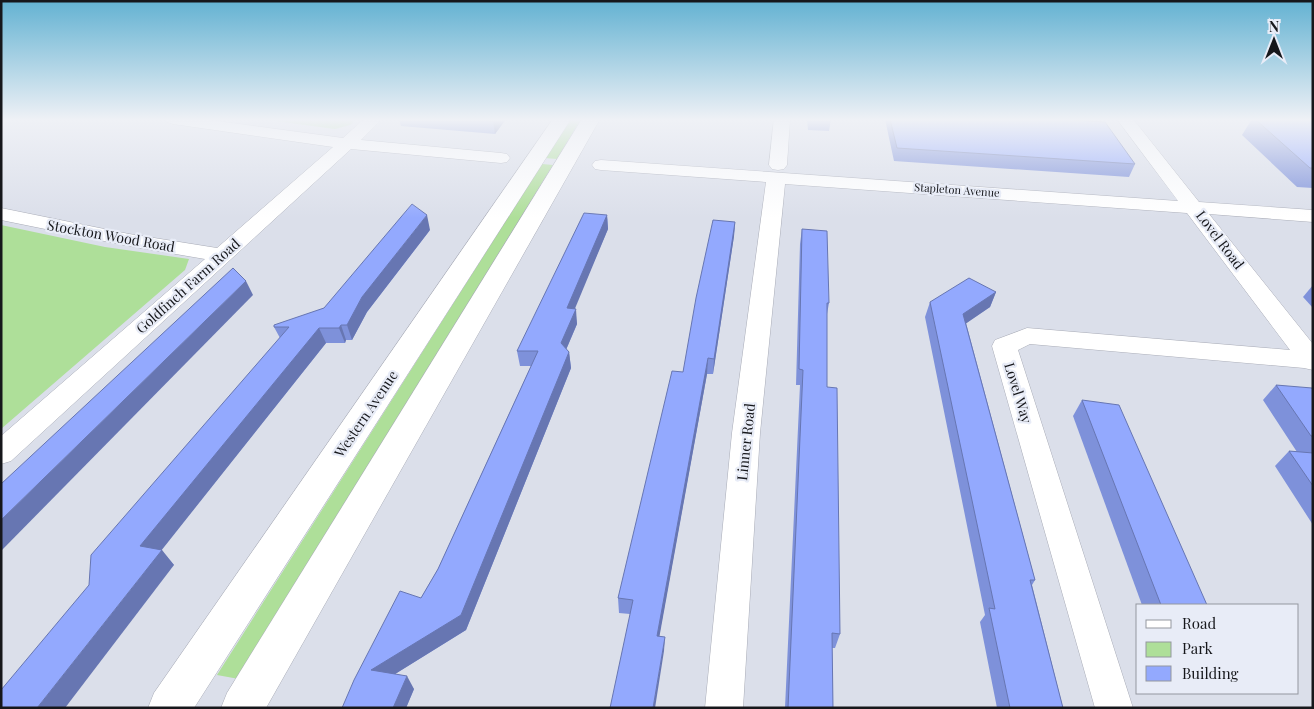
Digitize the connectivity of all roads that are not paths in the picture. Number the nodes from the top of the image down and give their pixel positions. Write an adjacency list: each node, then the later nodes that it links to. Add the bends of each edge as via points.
1 (338, 152): 14 (street, Goldfinch Farm Road)
2 (436, 152): 7 (street)
3 (540, 152): 17 (street, Western Avenue)
4 (571, 152): 18 (street)
5 (783, 152): 10 (street, Linner Road)
6 (1151, 152): 11 (street, Lovel Road)
7 (501, 158)
8 (752, 163): 10 (street)
9 (601, 165): 10 (street, Stapleton Avenue)
10 (783, 170): 11 (street, Stapleton Avenue); 19 (street, Linner Road, via 746,432)
11 (1195, 207): 13 (street, Stapleton Avenue); 15 (street, Lovel Road)
12 (1, 214): 14 (street, Stockton Wood Road)
13 (1313, 216)
14 (221, 256): 16 (street, Goldfinch Farm Road)
15 (1312, 361): 20 (street, Lovel Way, via 1027,336 1004,346)
16 (1, 453)
17 (169, 708)
18 (242, 708)
19 (724, 708)
20 (1114, 708)

